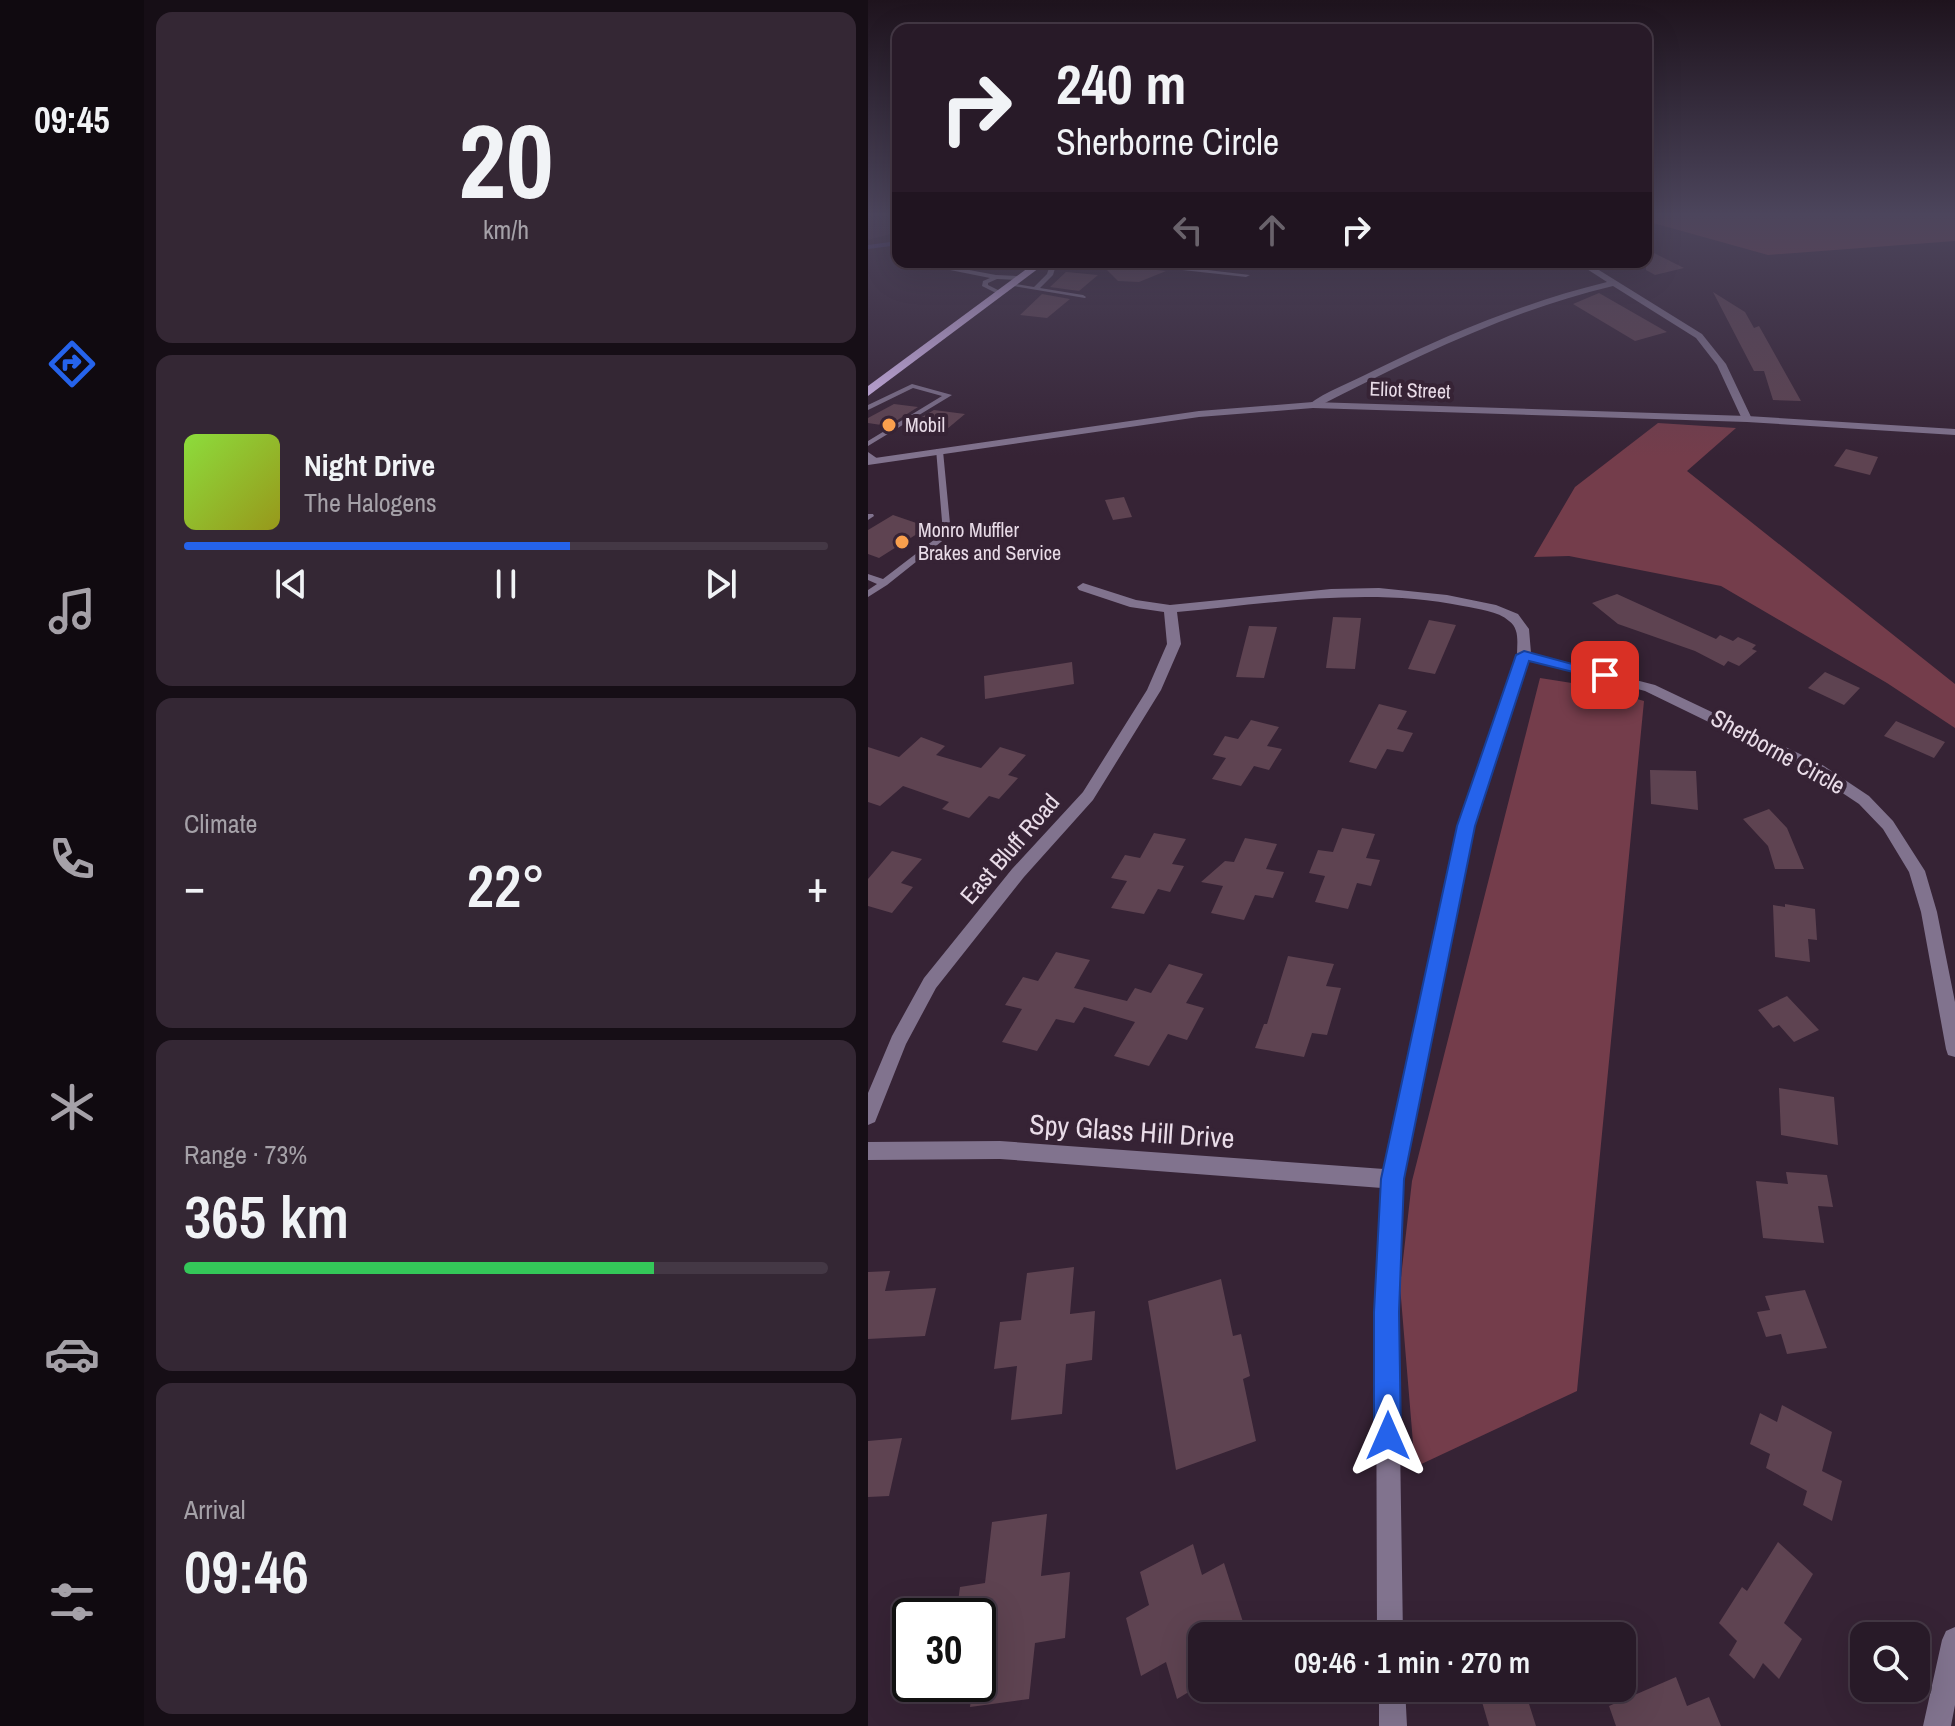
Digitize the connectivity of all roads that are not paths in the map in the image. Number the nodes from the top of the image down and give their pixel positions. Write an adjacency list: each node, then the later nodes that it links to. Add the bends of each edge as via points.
1 (998, 295): 6 (main road)
2 (1068, 295): 5 (lane)
3 (1565, 295): 7 (street)
4 (1633, 295): 9 (street, via 1699,336 1721,364)
5 (1083, 297)
6 (868, 392)
7 (1313, 405): 9 (street, Eliot Street); 12 (street, Eliot Street, via 1199,414)
8 (868, 408): 11 (lane, via 912,386 948,395)
9 (1747, 419): 10 (street, Eliot Street)
10 (1955, 432)
11 (868, 444)
12 (939, 451): 13 (street, Eliot Street); 15 (lane, via 947,534)
13 (870, 459)
14 (868, 577): 15 (lane)
15 (884, 583): 17 (lane)
16 (1083, 587): 18 (street)
17 (868, 594)
18 (1170, 609): 19 (street, via 1331,593 1437,597 1513,617 1523,629); 21 (street, East Bluff Road, via 1174,644 1154,690 1088,796 930,983)
19 (1524, 655): 20 (street, Sherborne Circle, via 1650,688 1816,768 1864,800 1888,825 1917,871); 23 (street, via 1466,826)
20 (1955, 1049)
21 (868, 1116)
22 (868, 1151): 23 (street, Spy Glass Hill Drive, via 1000,1150)
23 (1392, 1179): 24 (street, via 1387,1312)
24 (1390, 1622)
25 (1955, 1640): 28 (street)
26 (1392, 1702): 27 (street)
27 (1393, 1726)
28 (1937, 1726)

